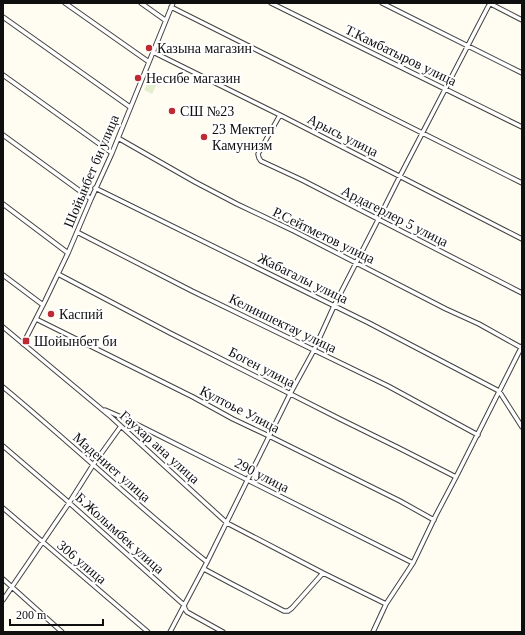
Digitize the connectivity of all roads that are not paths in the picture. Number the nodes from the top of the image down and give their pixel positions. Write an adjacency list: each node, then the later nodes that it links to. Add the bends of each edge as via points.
1 (65, 3): 12 (street)
2 (141, 3): 8 (street)
3 (271, 3): 15 (street, Т.Камбатыров улица)
4 (382, 3): 10 (street)
5 (490, 3): 9 (street); 10 (street)
6 (172, 5): 8 (street, Шойынбет би улица); 19 (street)
7 (3, 17): 16 (street)
8 (165, 20): 11 (street, Шойынбет би улица)
9 (522, 20)
10 (469, 46): 13 (street); 15 (street)
11 (154, 52): 12 (street, Шойынбет би улица); 17 (street, Арысь улица)
12 (149, 62): 16 (street, Шойынбет би улица)
13 (522, 73)
14 (3, 75): 22 (street)
15 (445, 90): 18 (street, Т.Камбатыров улица); 19 (street)
16 (130, 107): 21 (street, Шойынбет би улица)
17 (280, 115): 23 (street, Арысь улица); 28 (street, Ардагерлер 5 улица, via 258,154 261,161)
18 (522, 127)
19 (422, 133): 23 (street); 24 (street)
20 (3, 135): 26 (street)
21 (118, 138): 22 (street, Шойынбет би улица); 32 (street, Р.Сейтметов улица, via 195,182)
22 (112, 153): 25 (street, Шойынбет би улица)
23 (400, 176): 28 (street); 30 (street, Арысь улица)
24 (522, 183)
25 (96, 188): 26 (street, Шойынбет би улица); 37 (street, Жабагалы улица)
26 (90, 198): 29 (street, Шойынбет би улица)
27 (3, 204): 31 (street)
28 (378, 220): 32 (street); 35 (street, Ардагерлер 5 улица)
29 (77, 232): 31 (street, Шойынбет би улица); 42 (street, Келиншектау улица)
30 (522, 239)
31 (68, 253): 33 (street, Шойынбет би улица)
32 (356, 263): 37 (street); 41 (street, Р.Сейтметов улица)
33 (58, 274): 36 (street, Шойынбет би улица); 45 (street, Боген улица)
34 (3, 275): 36 (street)
35 (522, 293)
36 (43, 305): 38 (street, Шойынбет би улица)
37 (334, 306): 42 (street); 44 (street, Жабагалы улица)
38 (36, 319): 40 (street, Шойынбет би улица); 50 (street, Култоье Улица)
39 (3, 327): 40 (street, Гаухар ана улица)
40 (23, 344): 46 (street, Гаухар ана улица)
41 (522, 347): 44 (street)
42 (314, 350): 45 (street); 49 (street, Келиншектау улица, via 388,386)
43 (3, 388): 52 (street, Мадениет улица)
44 (499, 391): 48 (street); 49 (street)
45 (290, 394): 50 (street); 53 (street, Боген улица)
46 (100, 408): 47 (street, Гаухар ана улица); 54 (street, 290 улица)
47 (121, 426): 52 (street); 58 (street, Гаухар ана улица)
48 (522, 426)
49 (478, 435): 53 (street)
50 (269, 436): 54 (street); 57 (street, Култоье Улица)
51 (3, 446): 55 (street, Б.Жолымбек улица)
52 (93, 465): 55 (street); 60 (street, Мадениет улица)
53 (456, 477): 57 (street)
54 (248, 480): 58 (street); 61 (street, 290 улица)
55 (70, 503): 59 (street); 68 (street, Б.Жолымбек улица)
56 (3, 508): 59 (street, 306 улица)
57 (434, 520): 61 (street)
58 (227, 522): 60 (street); 63 (street, Гаухар ана улица)
59 (42, 543): 65 (street); 70 (street, 306 улица)
60 (208, 562): 62 (street)
61 (413, 563): 67 (street)
62 (204, 568): 63 (street, via 284,611 292,608); 68 (street)
63 (323, 573): 67 (street, Гаухар ана улица)
64 (3, 579): 65 (street)
65 (12, 587): 66 (street); 69 (street)
66 (3, 600)
67 (386, 604): 73 (street)
68 (184, 605): 71 (street); 72 (street, Б.Жолымбек улица, via 187,612)
69 (62, 632)
70 (148, 632)
71 (170, 632)
72 (223, 632)
73 (373, 632)

